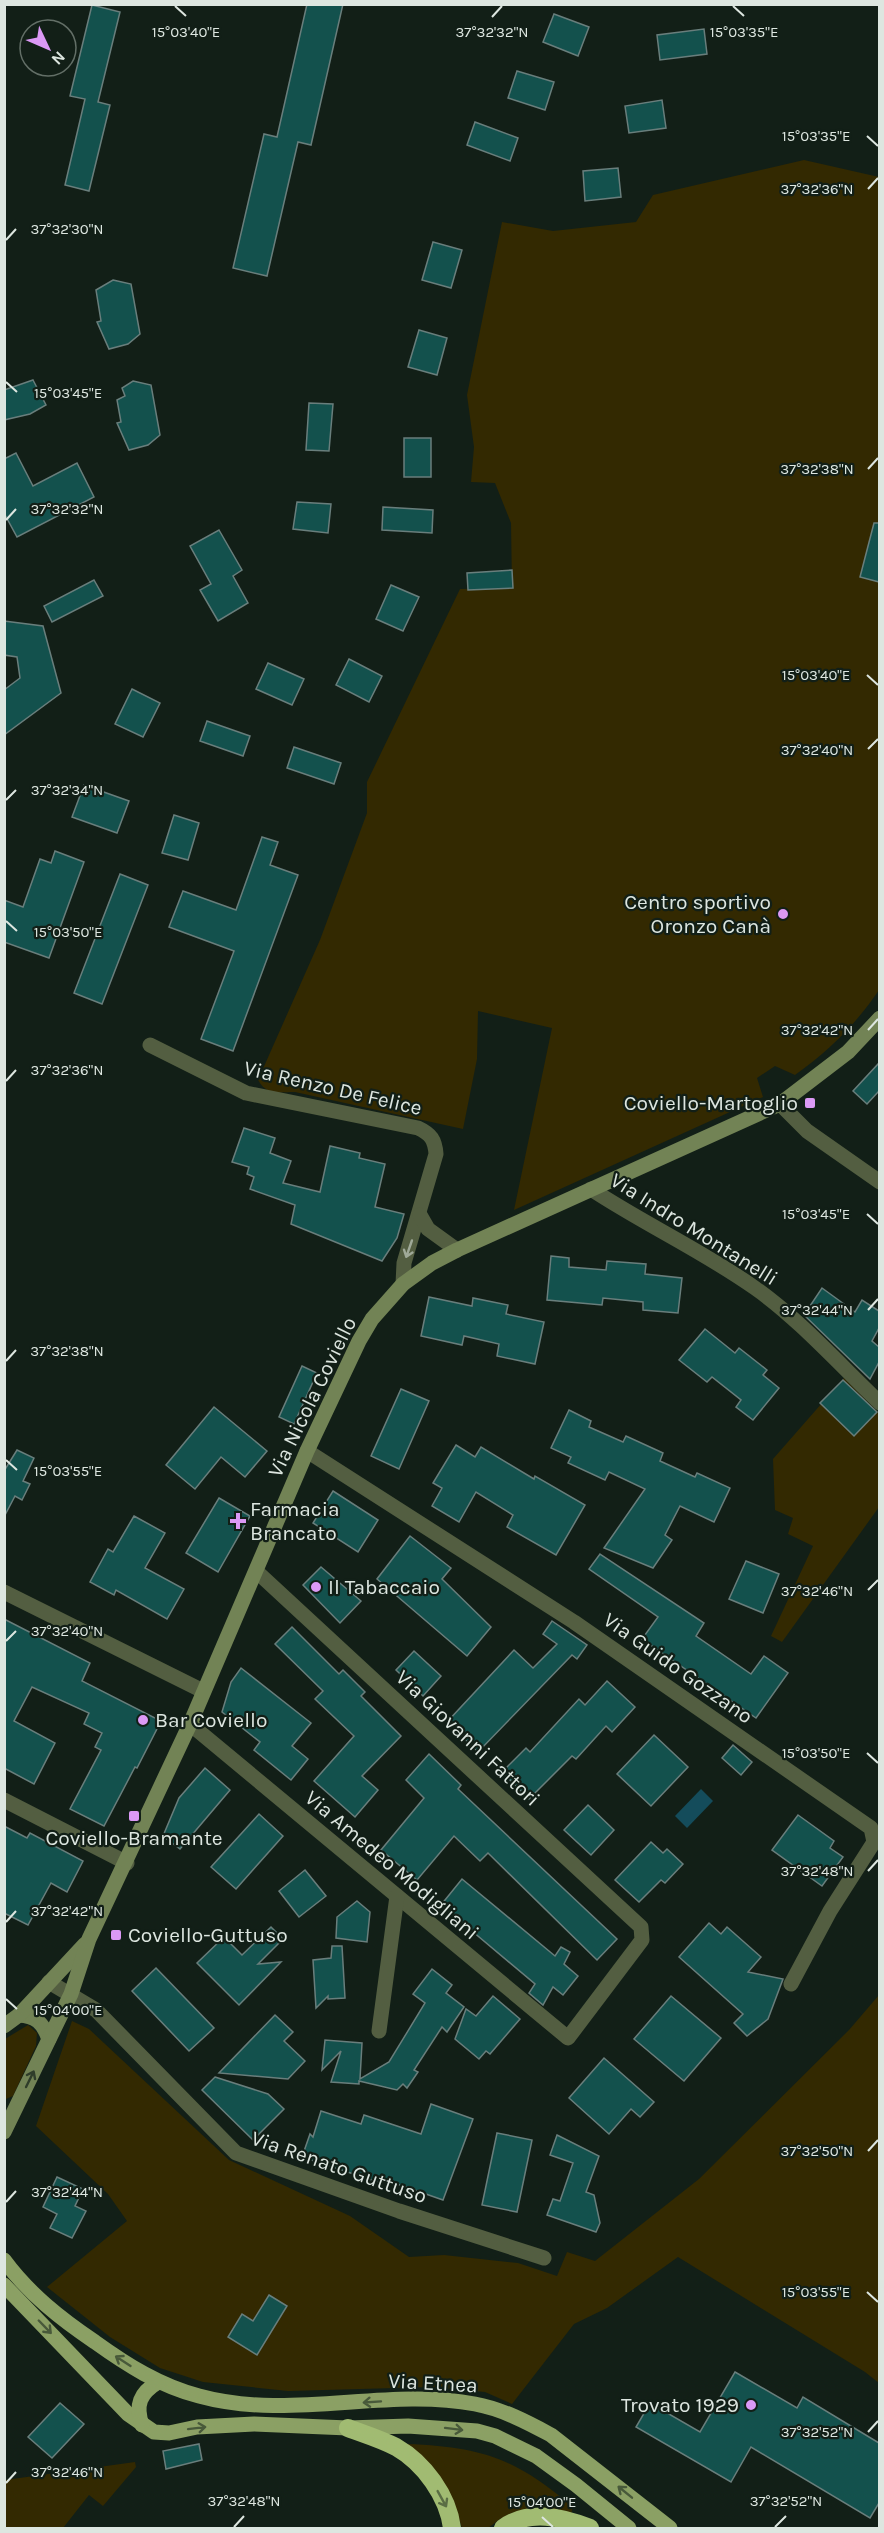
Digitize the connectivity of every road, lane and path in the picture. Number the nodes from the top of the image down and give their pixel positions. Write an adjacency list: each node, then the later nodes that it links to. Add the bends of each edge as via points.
1 (879, 1018): 3 (main road, Via Nicola Coviello, via 848,1052)
2 (150, 1046): 6 (street, Via Renzo De Felice, via 246,1093 429,1133 436,1154)
3 (780, 1104): 4 (street, via 807,1131); 5 (main road, Via Nicola Coviello)
4 (879, 1182)
5 (591, 1189): 7 (main road, Via Nicola Coviello); 9 (street, Via Indro Montanelli, via 683,1241 755,1288)
6 (420, 1215): 7 (street, via 428,1229); 8 (street, one-way to 8, via 404,1263)
7 (457, 1250): 8 (main road, Via Nicola Coviello)
8 (403, 1284): 10 (main road, Via Nicola Coviello, via 372,1319 359,1341)
9 (879, 1403)
10 (308, 1451): 11 (main road, Via Nicola Coviello); 20 (street, Via Guido Gozzano, via 574,1622 871,1828 874,1842)
11 (256, 1571): 13 (main road, Via Nicola Coviello); 25 (street, Via Giovanni Fattori, via 642,1928 642,1940)
12 (4, 1592): 13 (street)
13 (202, 1691): 14 (main road, Via Nicola Coviello)
14 (190, 1724): 16 (main road, Via Nicola Coviello); 17 (street, Via Amedeo Modigliani)
15 (4, 1800): 16 (street)
16 (127, 1863): 18 (main road, Via Nicola Coviello)
17 (397, 1896): 24 (street); 25 (street, Via Amedeo Modigliani)
18 (89, 1939): 19 (main road); 21 (main road)
19 (49, 1982): 21 (street, Via Renato Guttuso); 22 (main road)
20 (790, 1984)
21 (70, 1994): 26 (main road); 28 (street, Via Renato Guttuso, via 96,2010 236,2153)
22 (19, 2016): 23 (main road); 26 (main road, via 38,2021)
23 (4, 2026)
24 (379, 2031)
25 (568, 2038)
26 (49, 2039): 27 (main road, one-way to 26)
27 (4, 2132)
28 (544, 2258)
29 (4, 2260): 31 (main road, Via Etnea, one-way to 29, via 56,2314)
30 (4, 2285): 32 (main road, Via Etnea, one-way to 32)
31 (158, 2382): 32 (main road, via 140,2400 138,2413); 38 (main road, Via Etnea, one-way to 31, via 550,2435 489,2407 438,2400 258,2405 201,2397)
32 (142, 2425): 33 (main road, Via Etnea, one-way to 33, via 154,2432 169,2433 197,2427 254,2424)
33 (348, 2428): 34 (highway, one-way to 34, via 396,2447 421,2467 444,2502); 37 (main road, Via Etnea, one-way to 37, via 448,2428 495,2436 536,2456)
34 (452, 2529)
35 (503, 2529): 36 (highway, via 526,2517 556,2518)
36 (590, 2529)
37 (629, 2529)
38 (670, 2529)

